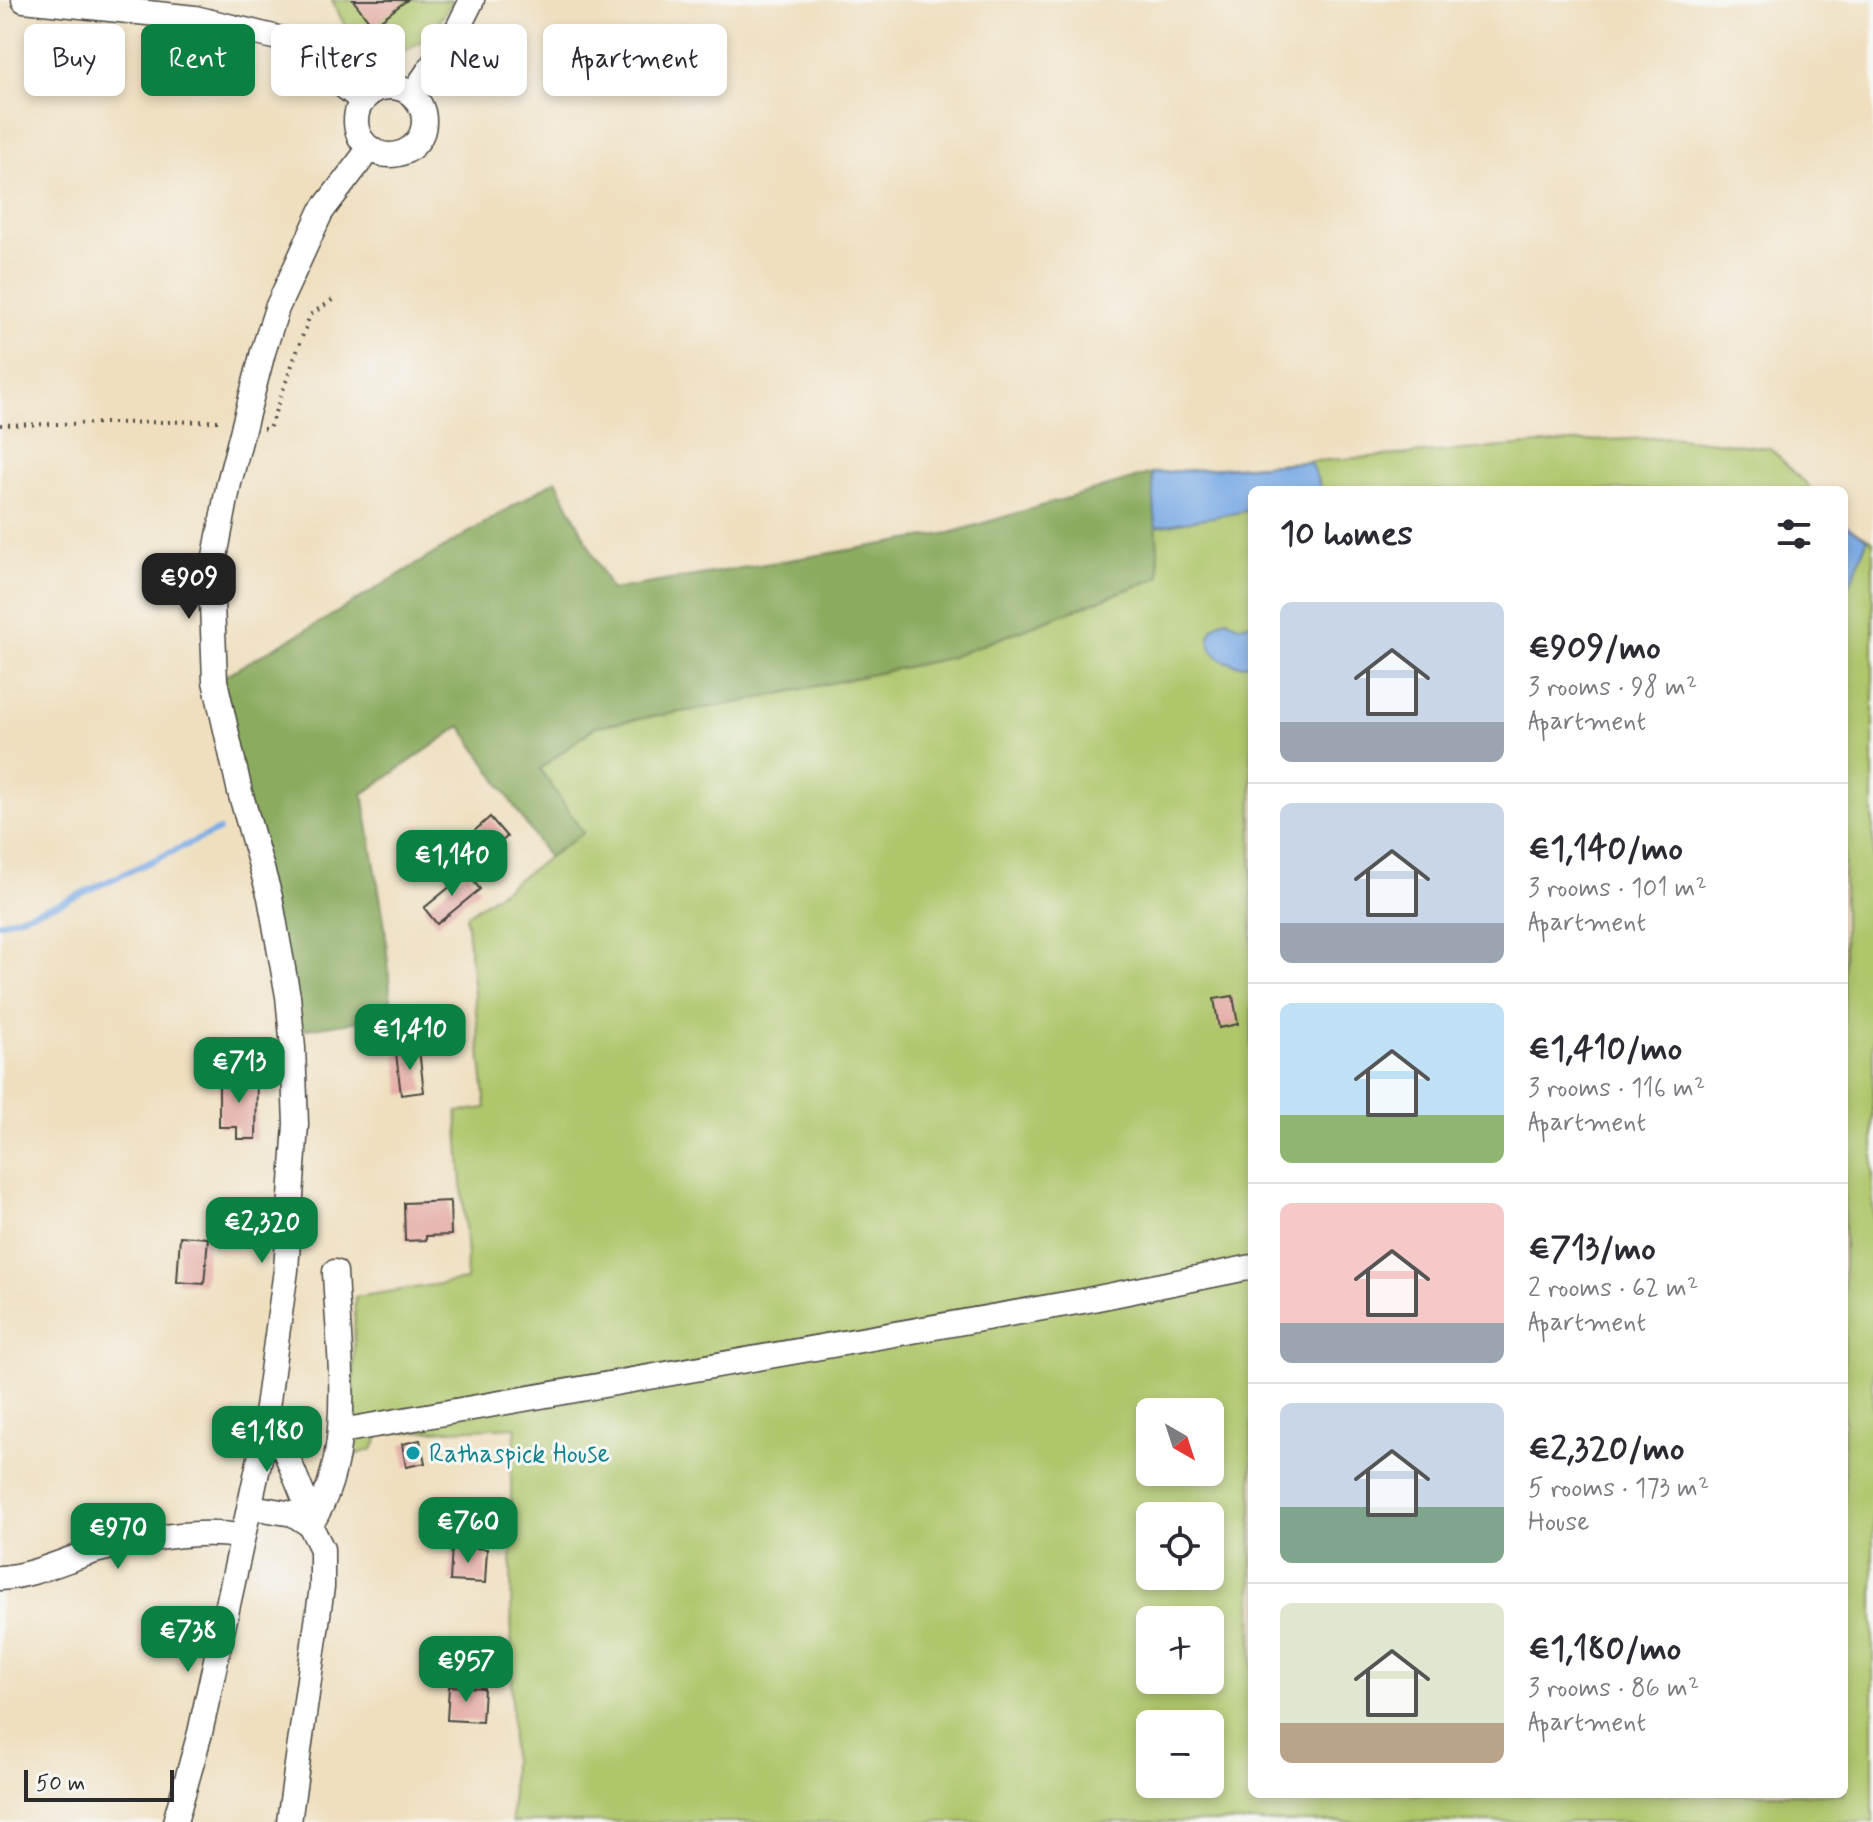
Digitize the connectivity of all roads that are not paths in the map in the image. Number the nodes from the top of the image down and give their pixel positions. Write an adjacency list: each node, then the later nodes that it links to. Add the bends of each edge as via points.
1 (24, 0): 4 (street, via 195,18 282,39)
2 (472, 0): 3 (street)
3 (412, 95): 4 (street, via 392,87 370,93); 5 (street, via 423,115 420,137 403,152)
4 (363, 101): 5 (street, via 358,131)
5 (370, 148): 8 (street, via 321,212 277,308 229,483 211,578 215,681 270,897 293,1048 296,1124 286,1270)
6 (1248, 1268): 9 (street)
7 (335, 1272): 9 (street)
8 (268, 1409): 10 (street); 11 (street)
9 (341, 1431): 11 (street, via 335,1470)
10 (251, 1507): 11 (street, via 293,1514); 12 (street)
11 (310, 1525): 15 (street, via 322,1549 322,1587)
12 (242, 1537): 13 (street, via 189,1534 98,1550); 14 (street)
13 (0, 1578)
14 (175, 1822)
15 (289, 1822)

